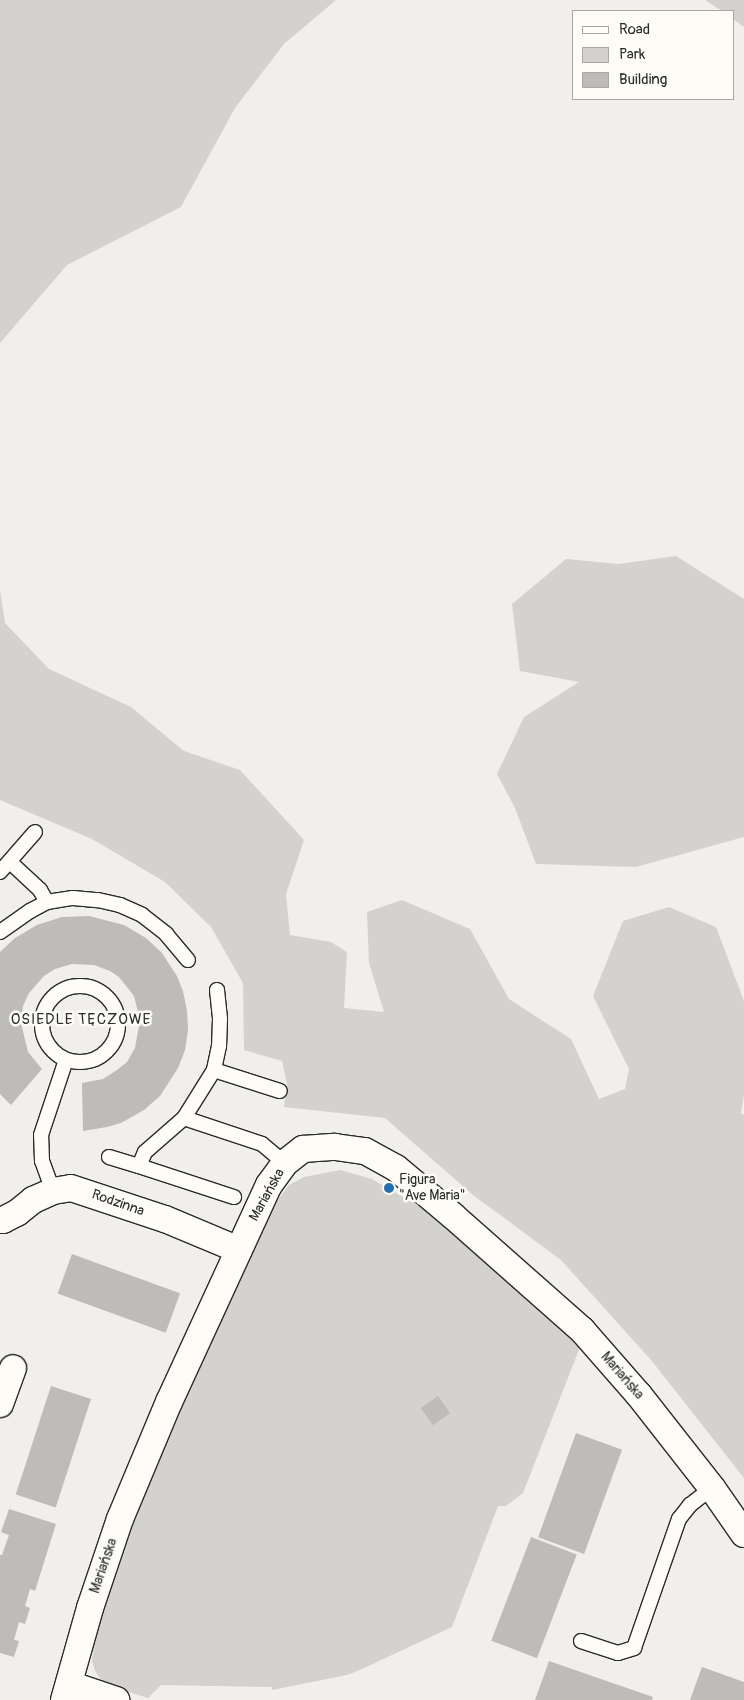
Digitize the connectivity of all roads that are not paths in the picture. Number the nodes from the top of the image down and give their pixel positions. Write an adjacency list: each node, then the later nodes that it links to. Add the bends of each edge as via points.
1 (35, 832): 2 (lane)
2 (10, 862): 3 (lane); 4 (lane, via 40,890)
3 (0, 872)
4 (47, 902): 5 (lane); 6 (lane, via 73,898 120,905 142,915 166,934)
5 (0, 932)
6 (188, 960)
7 (217, 990): 9 (lane, via 220,1028)
8 (66, 1060): 8 (lane, via 46,1043 42,1031 44,1012 53,996 64,988 89,986 110,1000 119,1023 117,1036 97,1059); 15 (lane, via 41,1135 42,1161)
9 (214, 1070): 10 (lane); 11 (lane)
10 (280, 1091)
11 (184, 1118): 13 (lane, via 262,1144); 14 (lane, via 145,1152)
12 (109, 1157): 14 (lane)
13 (285, 1163): 18 (street, Mariańska, via 269,1185); 21 (street, Mariańska, via 303,1149 335,1147 364,1151 396,1168 582,1330 639,1395)
14 (138, 1166): 16 (lane)
15 (53, 1191): 17 (street, Rodzinna); 18 (street, Rodzinna, via 71,1188 97,1196 165,1219)
16 (234, 1196)
17 (0, 1220)
18 (239, 1250): 24 (street, Mariańska, via 169,1402 120,1519 90,1608)
19 (13, 1368): 20 (street)
20 (0, 1404)
21 (712, 1488): 22 (street, Mariańska); 23 (lane, via 690,1505 679,1520 634,1648 618,1653)
22 (744, 1534)
23 (581, 1641)
24 (67, 1692): 25 (street)
25 (116, 1700)

